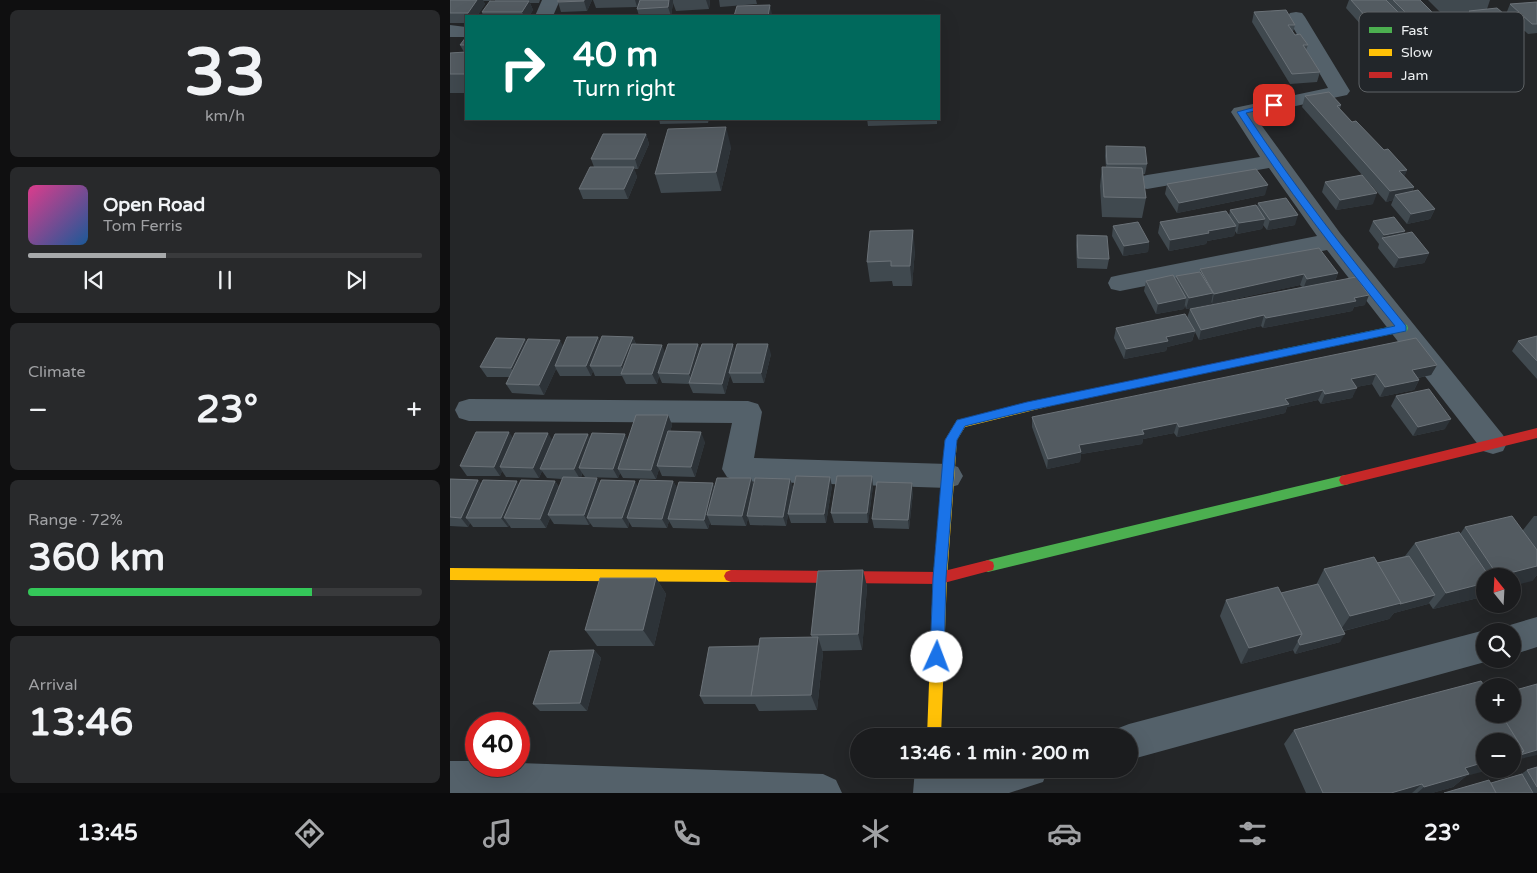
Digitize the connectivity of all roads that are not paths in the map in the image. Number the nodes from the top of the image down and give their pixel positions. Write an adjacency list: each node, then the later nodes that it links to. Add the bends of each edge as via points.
1 (551, 0): 2 (street)
2 (544, 15)
3 (1296, 17): 6 (street, via 1340,91 1241,112)
4 (450, 31): 5 (street)
5 (465, 32)
6 (1273, 161): 7 (street); 8 (street)
7 (1147, 182)
8 (1332, 241): 9 (street); 10 (street)
9 (1120, 284)
10 (1403, 328): 13 (street); 14 (street, via 961,423 951,440)
11 (469, 410): 14 (street, via 748,412 737,468)
12 (1537, 433): 13 (street)
13 (1493, 443): 16 (street)
14 (948, 476): 16 (street)
15 (450, 574): 16 (street)
16 (940, 578): 20 (street)
17 (1537, 632): 18 (street)
18 (1521, 636)
19 (1476, 648): 21 (street)
20 (934, 728)
21 (1138, 740)
22 (933, 778): 26 (street)
23 (996, 778): 27 (street)
24 (450, 779): 25 (street)
25 (823, 793)
26 (932, 793)
27 (940, 793)

